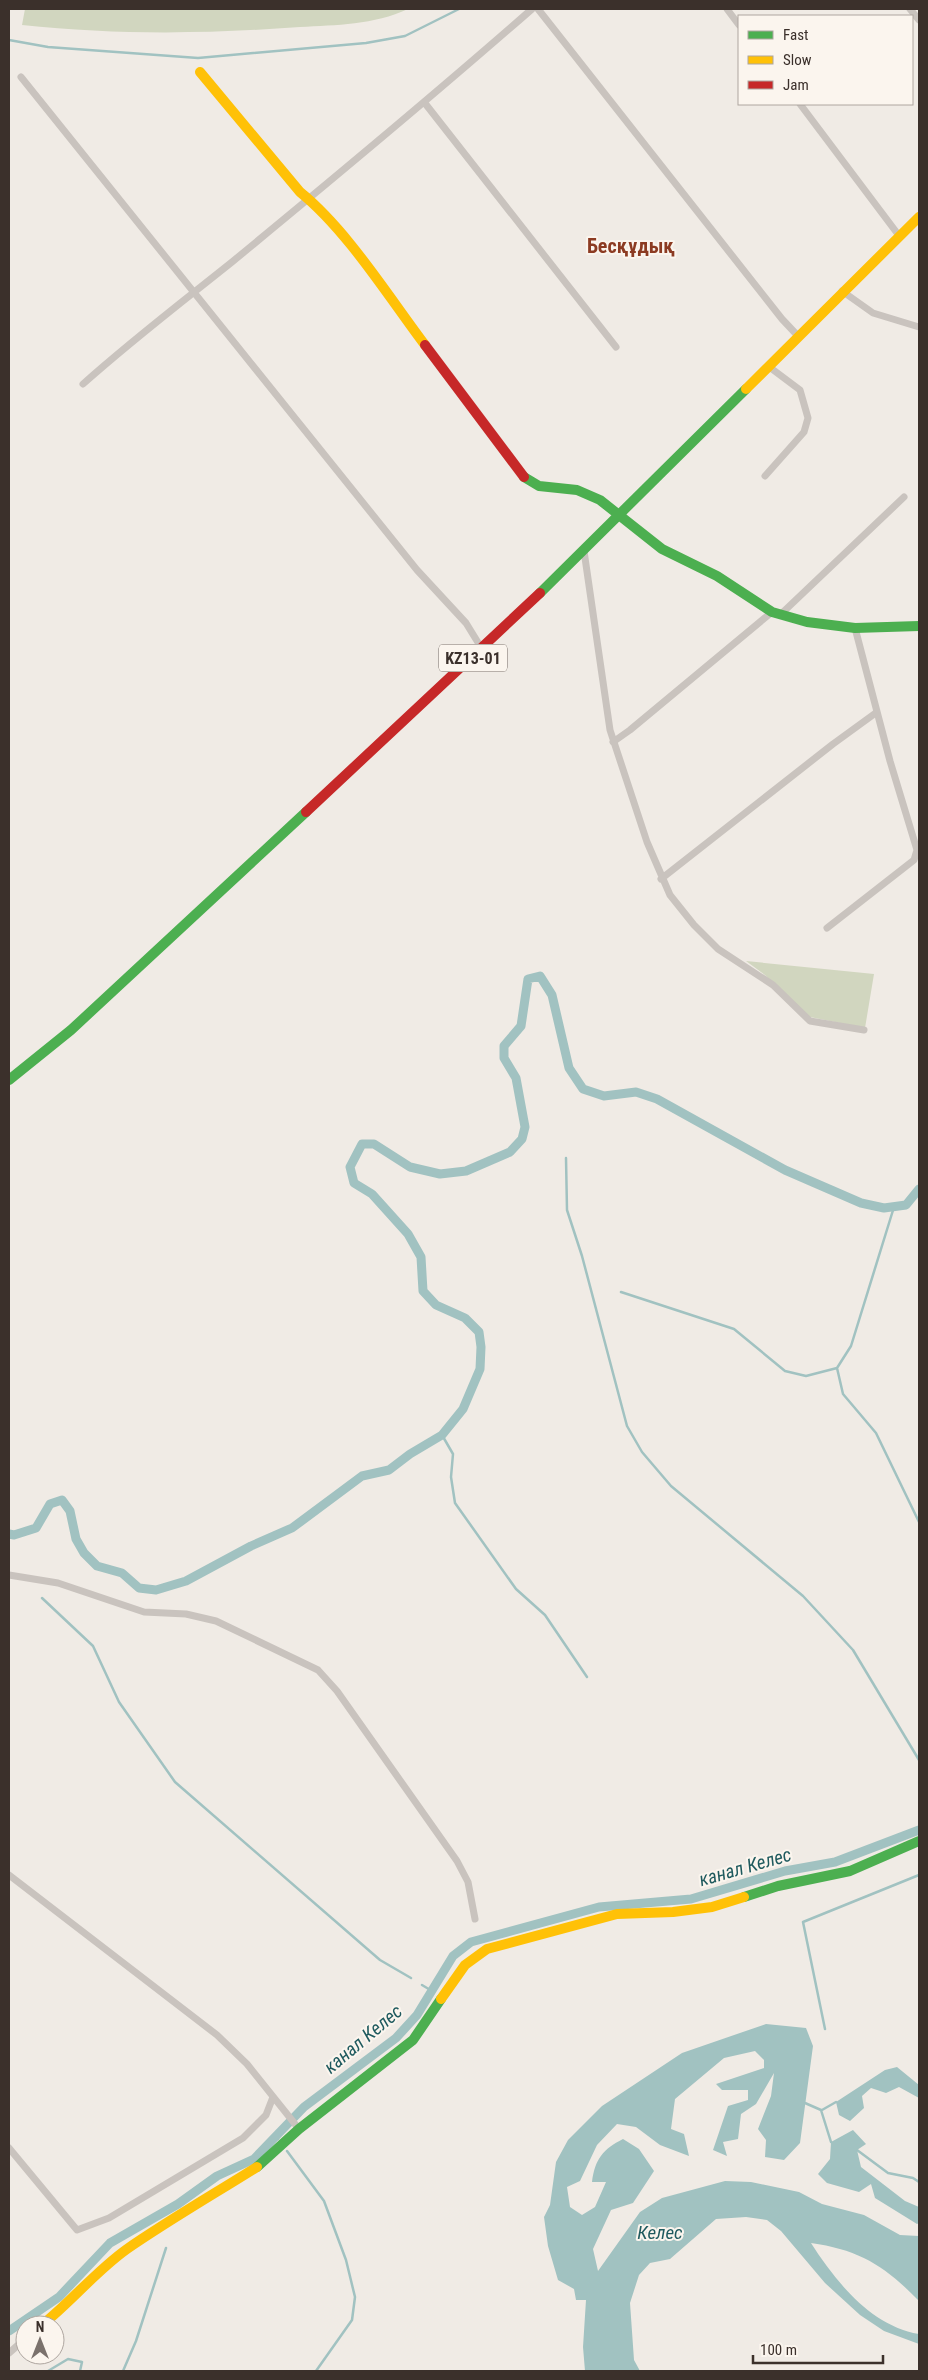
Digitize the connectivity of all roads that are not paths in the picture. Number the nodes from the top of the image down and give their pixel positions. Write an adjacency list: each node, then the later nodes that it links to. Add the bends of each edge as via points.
1 (532, 9): 9 (street)
2 (538, 9): 17 (street)
3 (726, 9): 6 (street)
4 (910, 9): 5 (street)
5 (919, 20)
6 (738, 24)
7 (200, 72): 11 (main road)
8 (21, 77): 15 (street)
9 (424, 102): 11 (street); 18 (street)
10 (801, 105): 13 (street)
11 (308, 199): 15 (street); 23 (main road, via 358,256 525,478 539,486 583,492)
12 (919, 217): 13 (main road, KZ13-01)
13 (900, 237): 14 (main road, KZ13-01)
14 (842, 291): 16 (street, via 873,313); 17 (main road, KZ13-01)
15 (193, 292): 20 (street); 28 (street, via 417,570 466,624)
16 (919, 327)
17 (798, 336): 19 (main road, KZ13-01)
18 (616, 347)
19 (768, 366): 21 (street, via 800,390 808,418 804,432); 23 (main road, KZ13-01)
20 (83, 384)
21 (765, 476)
22 (904, 497): 25 (street)
23 (621, 515): 24 (main road, KZ13-01); 25 (main road, via 662,549 717,576)
24 (584, 550): 28 (main road, KZ13-01); 30 (street)
25 (776, 613): 27 (main road, via 807,622); 30 (street)
26 (919, 626): 27 (main road)
27 (855, 628): 29 (street)
28 (482, 649): 34 (main road, KZ13-01, via 78,1024)
29 (877, 712): 31 (street); 32 (street, via 916,843 916,855 914,860)
30 (613, 742): 31 (street)
31 (661, 879): 33 (street, via 684,913 718,949 773,985 802,1015 818,1023)
32 (827, 928)
33 (864, 1030)
34 (9, 1080)
35 (9, 1575): 38 (street, via 58,1583 144,1612 186,1614 216,1621 318,1670 337,1691 457,1861 468,1882)
36 (919, 1841): 40 (main road, via 850,1870 778,1886 712,1907 617,1914 487,1948 465,1965 413,2040)
37 (9, 1875): 39 (street, via 217,2035 247,2064)
38 (474, 1919)
39 (273, 2097): 40 (street); 41 (street, via 266,2115 243,2138 109,2218 77,2230)
40 (299, 2129): 42 (main road, via 262,2164 127,2249 99,2271)
41 (9, 2148)
42 (55, 2315)

